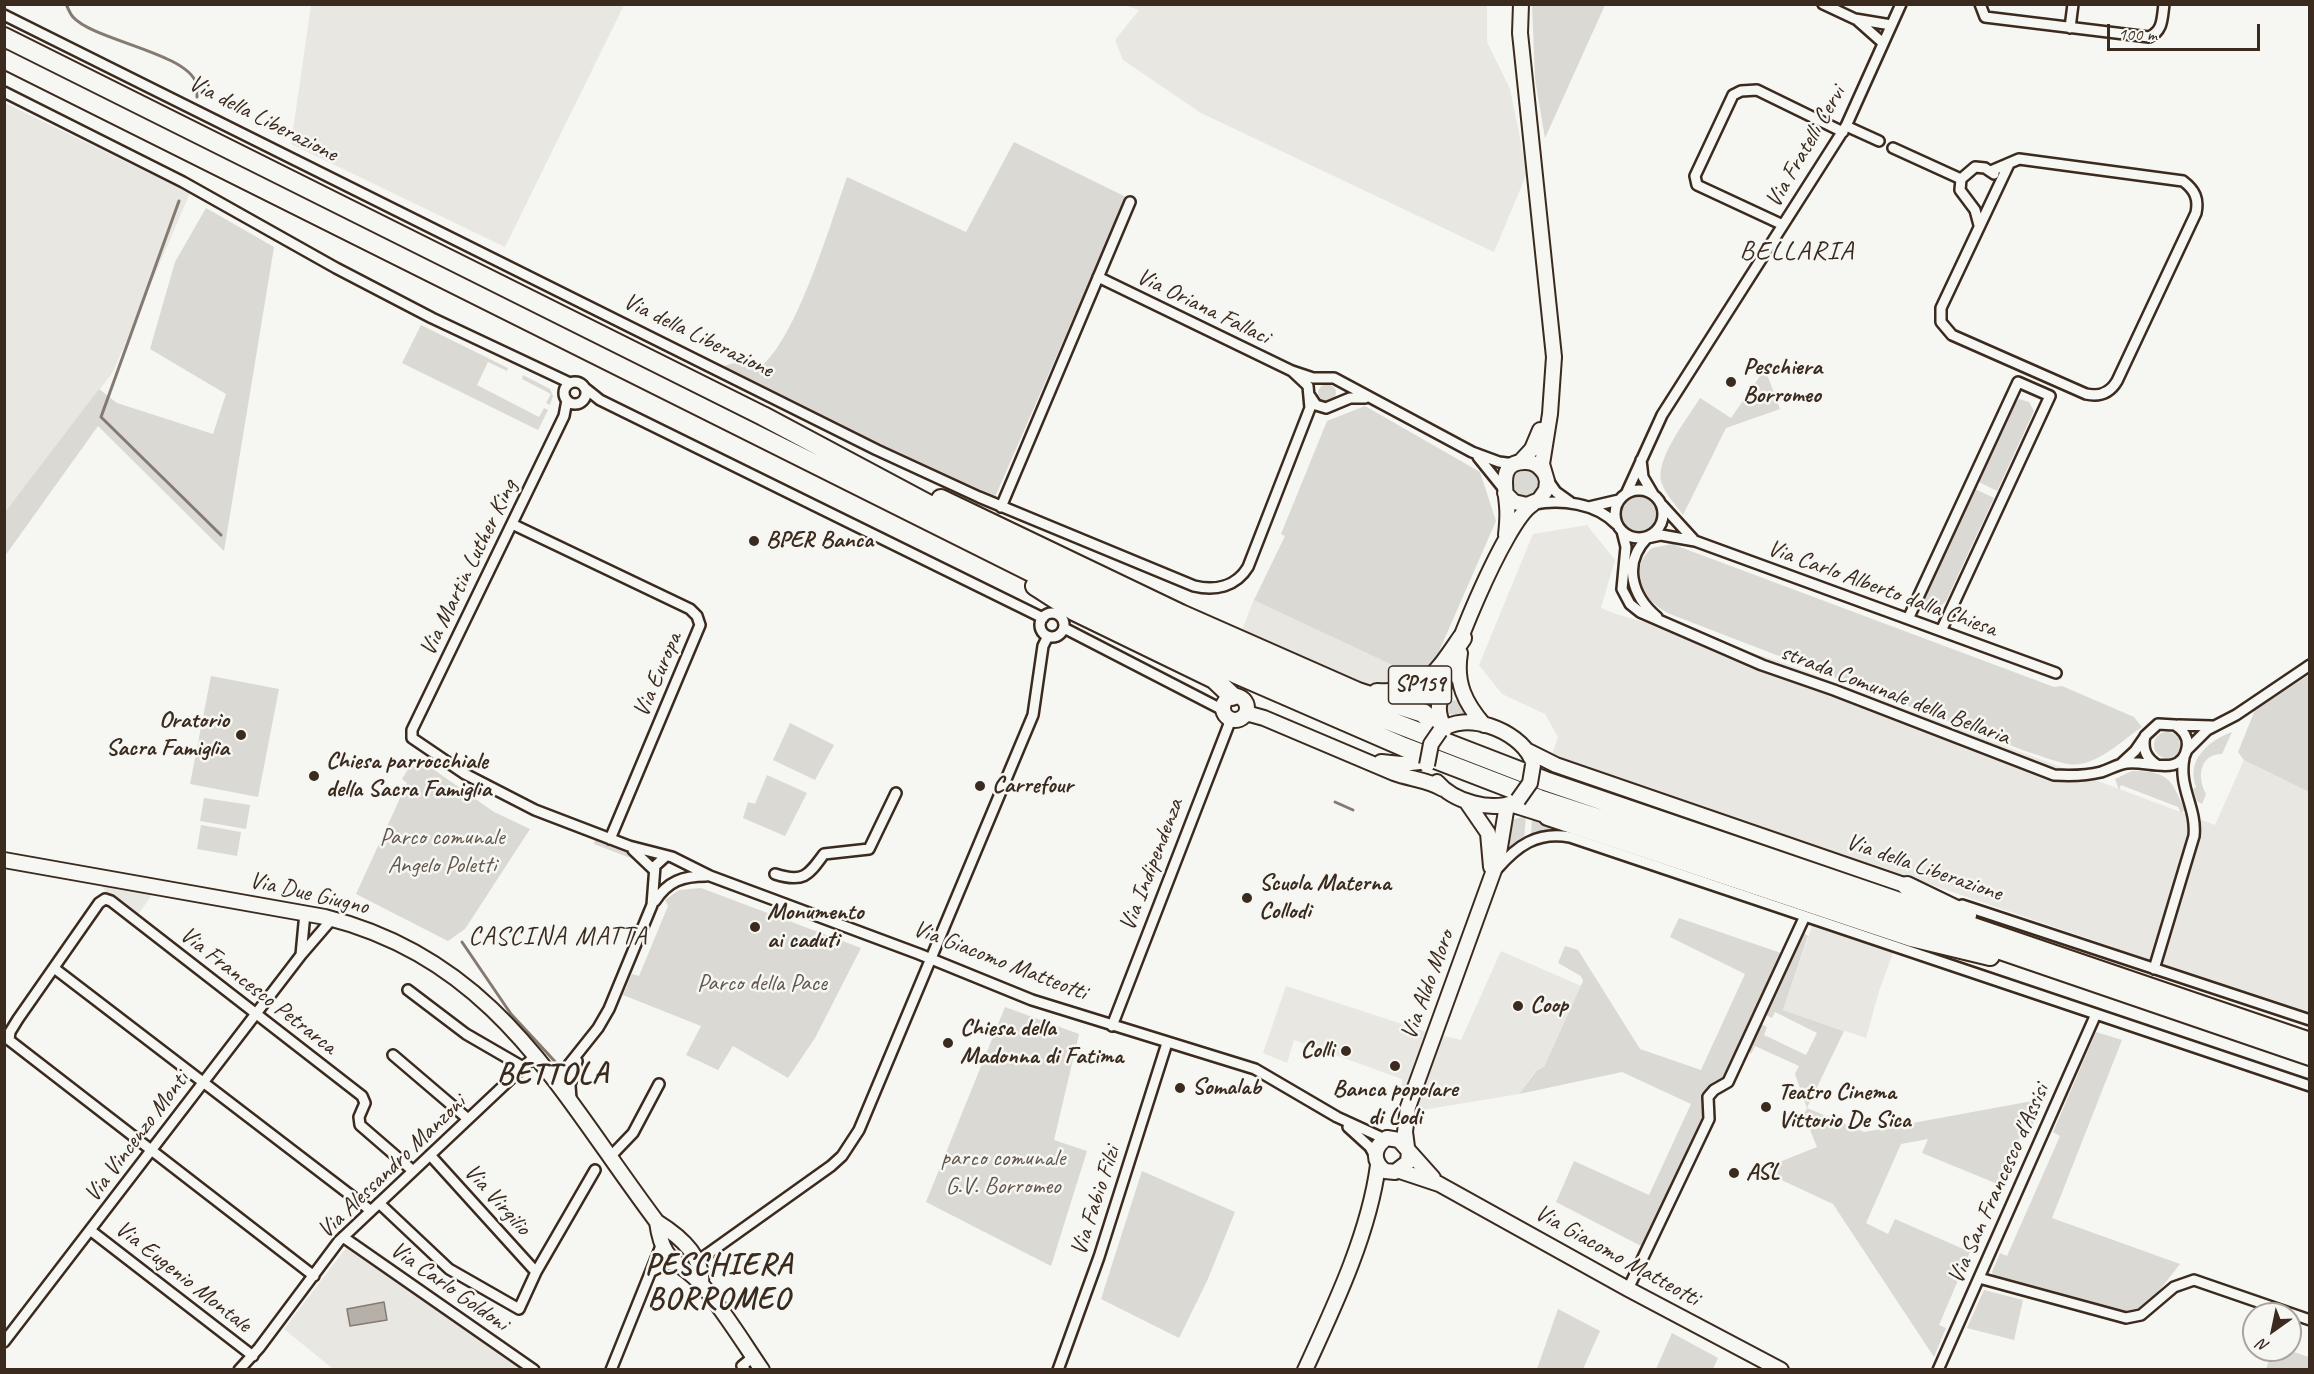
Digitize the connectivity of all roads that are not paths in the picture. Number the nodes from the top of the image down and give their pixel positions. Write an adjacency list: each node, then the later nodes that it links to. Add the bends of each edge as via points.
1 (1521, 4): 36 (street, SP159, via 1520,33 1552,320)
2 (1823, 4): 8 (street)
3 (1901, 4): 9 (street, Via Fratelli Cervi)
4 (1980, 4): 10 (street, via 1985,17)
5 (2073, 4): 10 (street)
6 (2164, 4): 10 (street, via 2158,33 2149,37)
7 (4, 15): 55 (street, Via della Liberazione, via 860,441)
8 (1855, 19): 9 (street); 12 (street)
9 (1891, 25): 12 (street, Via Fratelli Cervi)
10 (2070, 28)
11 (4, 37): 43 (highway)
12 (1883, 43): 16 (street, Via Fratelli Cervi)
13 (4, 59): 17 (highway)
14 (4, 70): 17 (highway)
15 (4, 92): 33 (street)
16 (1845, 129): 18 (street); 27 (street, Via Fratelli Cervi); 27 (street, via 1757,90 1733,95 1695,176 1697,185)
17 (161, 138): 45 (highway)
18 (1879, 141)
19 (1893, 148): 22 (street)
20 (2009, 164): 21 (street); 23 (street); 28 (street, via 2019,159 2174,179 2183,181 2196,195 2196,213 2117,381 2107,392 2086,394 1945,330 1941,308)
21 (1991, 171): 22 (street, via 1975,168); 23 (street)
22 (1961, 179): 25 (street, via 1960,190)
23 (1998, 188): 24 (street)
24 (1992, 200): 25 (street, via 1981,205); 28 (street)
25 (1968, 201): 28 (street)
26 (1130, 202): 29 (street)
27 (1783, 225): 47 (street, Via Fratelli Cervi, via 1671,400)
28 (1978, 225)
29 (1098, 277): 30 (street, Via Oriana Fallaci); 55 (street)
30 (1292, 371): 31 (street); 35 (street, via 1304,380)
31 (1318, 378): 32 (street, via 1329,376); 35 (street)
32 (1338, 382): 38 (street); 41 (street, via 1342,391)
33 (567, 386): 34 (street, via 578,382); 40 (street)
34 (585, 388): 37 (street); 39 (street)
35 (1310, 393): 42 (street, via 1316,405); 44 (street, Via della Liberazione, via 1310,408)
36 (1551, 396): 48 (street, SP159, via 1535,444); 49 (street, SP159, via 1542,464)
37 (585, 398): 39 (street); 40 (street)
38 (1371, 398): 41 (street, via 1356,397); 46 (street)
39 (600, 400): 61 (street)
40 (571, 402): 57 (street, Via Martin Luther King)
41 (1336, 405): 42 (street)
42 (1326, 408): 44 (street, Via della Liberazione)
43 (763, 416): 70 (highway, via 1181,614); 113 (highway, via 1058,570 1247,660 1377,716 1545,781)
44 (1302, 432): 55 (street, Via della Liberazione, via 1248,567 1240,578 1221,587 1191,585)
45 (754, 434): 71 (highway, via 1074,611 1214,679); 109 (highway, via 1236,674 1404,747 1539,798)
46 (1472, 452): 48 (street, via 1499,462); 50 (street, via 1486,464)
47 (1641, 457): 51 (street, Via Fratelli Cervi); 52 (street, via 1643,477)
48 (1518, 463): 49 (street, via 1533,463); 50 (street, SP159, via 1506,473)
49 (1545, 474): 53 (street, via 1556,492); 54 (street, SP159, via 1546,490)
50 (1504, 491): 54 (street, via 1518,504); 59 (street, SP159, via 1508,508)
51 (1622, 497): 52 (street, via 1643,490); 56 (street); 58 (street, via 1615,513)
52 (1657, 499): 58 (street, via 1663,516 1654,532 1637,538); 60 (street, Via Carlo Alberto dalla Chiesa)
53 (1570, 502): 54 (street); 56 (street)
54 (1533, 504): 59 (street, SP159)
55 (1001, 507)
56 (1589, 507): 58 (street)
57 (512, 524): 77 (street, Via Martin Luther King, via 412,730); 90 (street, Via Europa, via 690,609 700,625)
58 (1621, 530): 63 (street, via 1626,547 1623,593 1636,610)
59 (1506, 537): 67 (street, SP159)
60 (1695, 541): 62 (street, Via Carlo Alberto dalla Chiesa); 63 (street, Via Carlo Alberto dalla Chiesa, via 1666,535 1650,537 1635,555 1632,578 1639,597)
61 (1043, 618): 64 (street, via 1056,614 1063,619); 66 (street, via 1041,628)
62 (1908, 619): 65 (street, Via Carlo Alberto dalla Chiesa); 65 (street, via 2018,382 2050,396)
63 (1661, 621): 82 (street, strada Comunale della Bellaria, via 1762,665 2037,770 2076,776)
64 (1064, 628): 66 (street, via 1058,635); 71 (street, via 1192,692)
65 (1941, 631): 69 (street, Via Carlo Alberto dalla Chiesa)
66 (1048, 636): 108 (street, via 1043,645 1033,715)
67 (1462, 638): 70 (highway, SP159, via 1426,683 1393,694); 72 (street, SP159, via 1460,686); 75 (street, SP159, via 1439,705)
68 (2310, 665): 74 (street)
69 (2056, 673)
70 (1358, 692): 75 (highway, via 1423,713)
71 (1234, 707): 80 (street); 117 (street, Via Indipendenza)
72 (1484, 725): 75 (street, via 1465,721); 78 (street, via 1512,738)
73 (2175, 725): 74 (street); 76 (street, via 2158,724); 79 (street, via 2186,735)
74 (2217, 725): 79 (street, via 2200,735)
75 (1442, 730): 81 (street, bridge, via 1433,739)
76 (2145, 736): 82 (street); 83 (street, via 2146,756)
77 (412, 738): 90 (street, Via Giacomo Matteotti, via 489,788)
78 (1528, 751): 88 (street, bridge, via 1533,765 1530,783); 102 (street, Via della Liberazione, via 1550,763)
79 (2185, 754): 83 (street, via 2175,765); 84 (street)
80 (1368, 760): 81 (street, via 1401,764); 85 (street)
81 (1425, 761): 85 (street)
82 (2120, 765): 83 (street, strada Comunale della Bellaria, via 2134,762)
83 (2160, 766): 84 (street)
84 (2182, 785): 111 (street, via 2196,819 2193,843)
85 (1443, 789): 87 (street)
86 (896, 793): 97 (street, via 869,849 824,854 809,874 798,878)
87 (1466, 800): 88 (street, via 1484,806); 100 (street, Via Aldo Moro, via 1489,836)
88 (1512, 803): 89 (street); 100 (street, Via Aldo Moro)
89 (1548, 816): 91 (street); 109 (highway, via 1911,937)
90 (610, 839): 92 (street, Via Giacomo Matteotti)
91 (1579, 841): 100 (street, via 1551,835 1533,839 1512,853); 105 (street)
92 (628, 846): 93 (street, Via Giacomo Matteotti); 96 (street)
93 (664, 857): 95 (street, Via Giacomo Matteotti); 96 (street, via 657,862)
94 (4, 860): 104 (street, Via Due Giugno)
95 (679, 862): 98 (street, Via Giacomo Matteotti); 99 (street)
96 (654, 873): 101 (street, via 661,882); 103 (street, Via Giacomo Matteotti)
97 (775, 874)
98 (710, 876): 99 (street, Via Giacomo Matteotti); 108 (street, Via Giacomo Matteotti)
99 (679, 878): 101 (street, Via Giacomo Matteotti)
100 (1491, 878): 130 (street, Via Aldo Moro)
101 (670, 884): 103 (street, Via Giacomo Matteotti)
102 (1907, 886): 111 (street, Via della Liberazione); 113 (highway, via 1984,922)
103 (652, 906): 120 (street, Via Giacomo Matteotti, via 609,1009)
104 (305, 913): 106 (street, Via Due Giugno); 107 (street)
105 (1805, 916): 115 (street); 158 (street, via 1728,1082 1708,1097 1709,1119)
106 (332, 919): 107 (street, Via Vincenzo Monti); 122 (street, Via Due Giugno, via 382,936 442,969 492,1006)
107 (301, 955): 114 (street, Via Vincenzo Monti)
108 (932, 959): 117 (street, Via Giacomo Matteotti, via 1024,997); 151 (street, via 863,1122 842,1156)
109 (2039, 965): 123 (highway)
110 (54, 968): 114 (street, Via Francesco Petrarca, via 105,899); 126 (street); 135 (street, via 9,1038)
111 (2154, 969): 116 (street, Via della Liberazione)
112 (408, 990): 124 (street, via 466,1034)
113 (2170, 995): 118 (highway)
114 (255, 1014): 126 (street, Via Vincenzo Monti); 139 (street, Via Francesco Petrarca, via 362,1096 365,1103 360,1125)
115 (2096, 1014): 128 (street); 156 (street, Via San Francesco d'Assisi)
116 (2310, 1020)
117 (1112, 1026): 119 (street, Via Giacomo Matteotti)
118 (2310, 1042)
119 (1167, 1043): 131 (street, Via Giacomo Matteotti, via 1265,1073); 169 (street, Via Fabio Filzi, via 1099,1257)
120 (580, 1053): 125 (street, Via Giacomo Matteotti); 129 (street, Via Giacomo Matteotti, via 570,1085)
121 (393, 1055): 132 (street)
122 (535, 1056): 124 (street, Via Alessandro Manzoni); 125 (street, Via Due Giugno)
123 (2310, 1056)
124 (523, 1067): 132 (street, Via Alessandro Manzoni)
125 (555, 1082): 129 (street, Via Due Giugno)
126 (203, 1083): 135 (street, Via Vincenzo Monti); 145 (street)
127 (659, 1084): 137 (street, via 633,1133)
128 (2310, 1086)
129 (571, 1103): 137 (street, Via Due Giugno)
130 (1408, 1107): 133 (street, Via Aldo Moro); 134 (street, Via Aldo Moro)
131 (1337, 1117): 133 (street, Via Giacomo Matteotti); 138 (street, Via Giacomo Matteotti, via 1363,1140)
132 (468, 1119): 136 (street, Via Alessandro Manzoni)
133 (1386, 1139): 134 (street, via 1399,1140); 138 (street, via 1377,1147)
134 (1408, 1149): 141 (street, via 1408,1162); 142 (street, Via Giacomo Matteotti)
135 (151, 1151): 147 (street, Via Vincenzo Monti); 155 (street)
136 (430, 1155): 139 (street, Via Alessandro Manzoni); 154 (street, Via Virgilio)
137 (610, 1157): 146 (street, Via Due Giugno)
138 (1377, 1161): 141 (street, via 1385,1171); 144 (street)
139 (412, 1170): 143 (street, Via Alessandro Manzoni)
140 (595, 1170): 154 (street)
141 (1398, 1171): 142 (street, Via Giacomo Matteotti); 144 (street)
142 (1439, 1184): 158 (street, Via Giacomo Matteotti)
143 (379, 1203): 145 (street, Via Alessandro Manzoni); 154 (street, via 449,1269 519,1309)
144 (1370, 1208): 170 (street)
145 (370, 1210): 149 (street, Via Alessandro Manzoni)
146 (657, 1222): 148 (street); 150 (street)
147 (90, 1230): 160 (street, Via Vincenzo Monti); 161 (street, Via Eugenio Montale)
148 (675, 1234): 150 (street, via 667,1235); 151 (street)
149 (343, 1237): 155 (street, Via Alessandro Manzoni); 165 (street, Via Carlo Goldoni)
150 (662, 1243): 152 (street); 153 (street)
151 (697, 1262): 152 (street); 157 (street)
152 (680, 1268): 153 (street, via 666,1264); 157 (street)
153 (652, 1271): 166 (street)
154 (536, 1272)
155 (314, 1276): 161 (street, Via Alessandro Manzoni)
156 (1979, 1278): 159 (street, via 2126,1318 2148,1311 2181,1282 2201,1281); 171 (street, Via San Francesco d'Assisi)
157 (700, 1283): 162 (street)
158 (1628, 1289): 163 (street, Via Giacomo Matteotti)
159 (2310, 1320)
160 (4, 1342)
161 (253, 1356): 164 (street, Via Alessandro Manzoni)
162 (753, 1357): 167 (street, via 742,1366); 168 (street)
163 (1776, 1368)
164 (239, 1370)
165 (534, 1370)
166 (611, 1370)
167 (745, 1370)
168 (762, 1370)
169 (1058, 1370)
170 (1305, 1370)
171 (1938, 1370)

